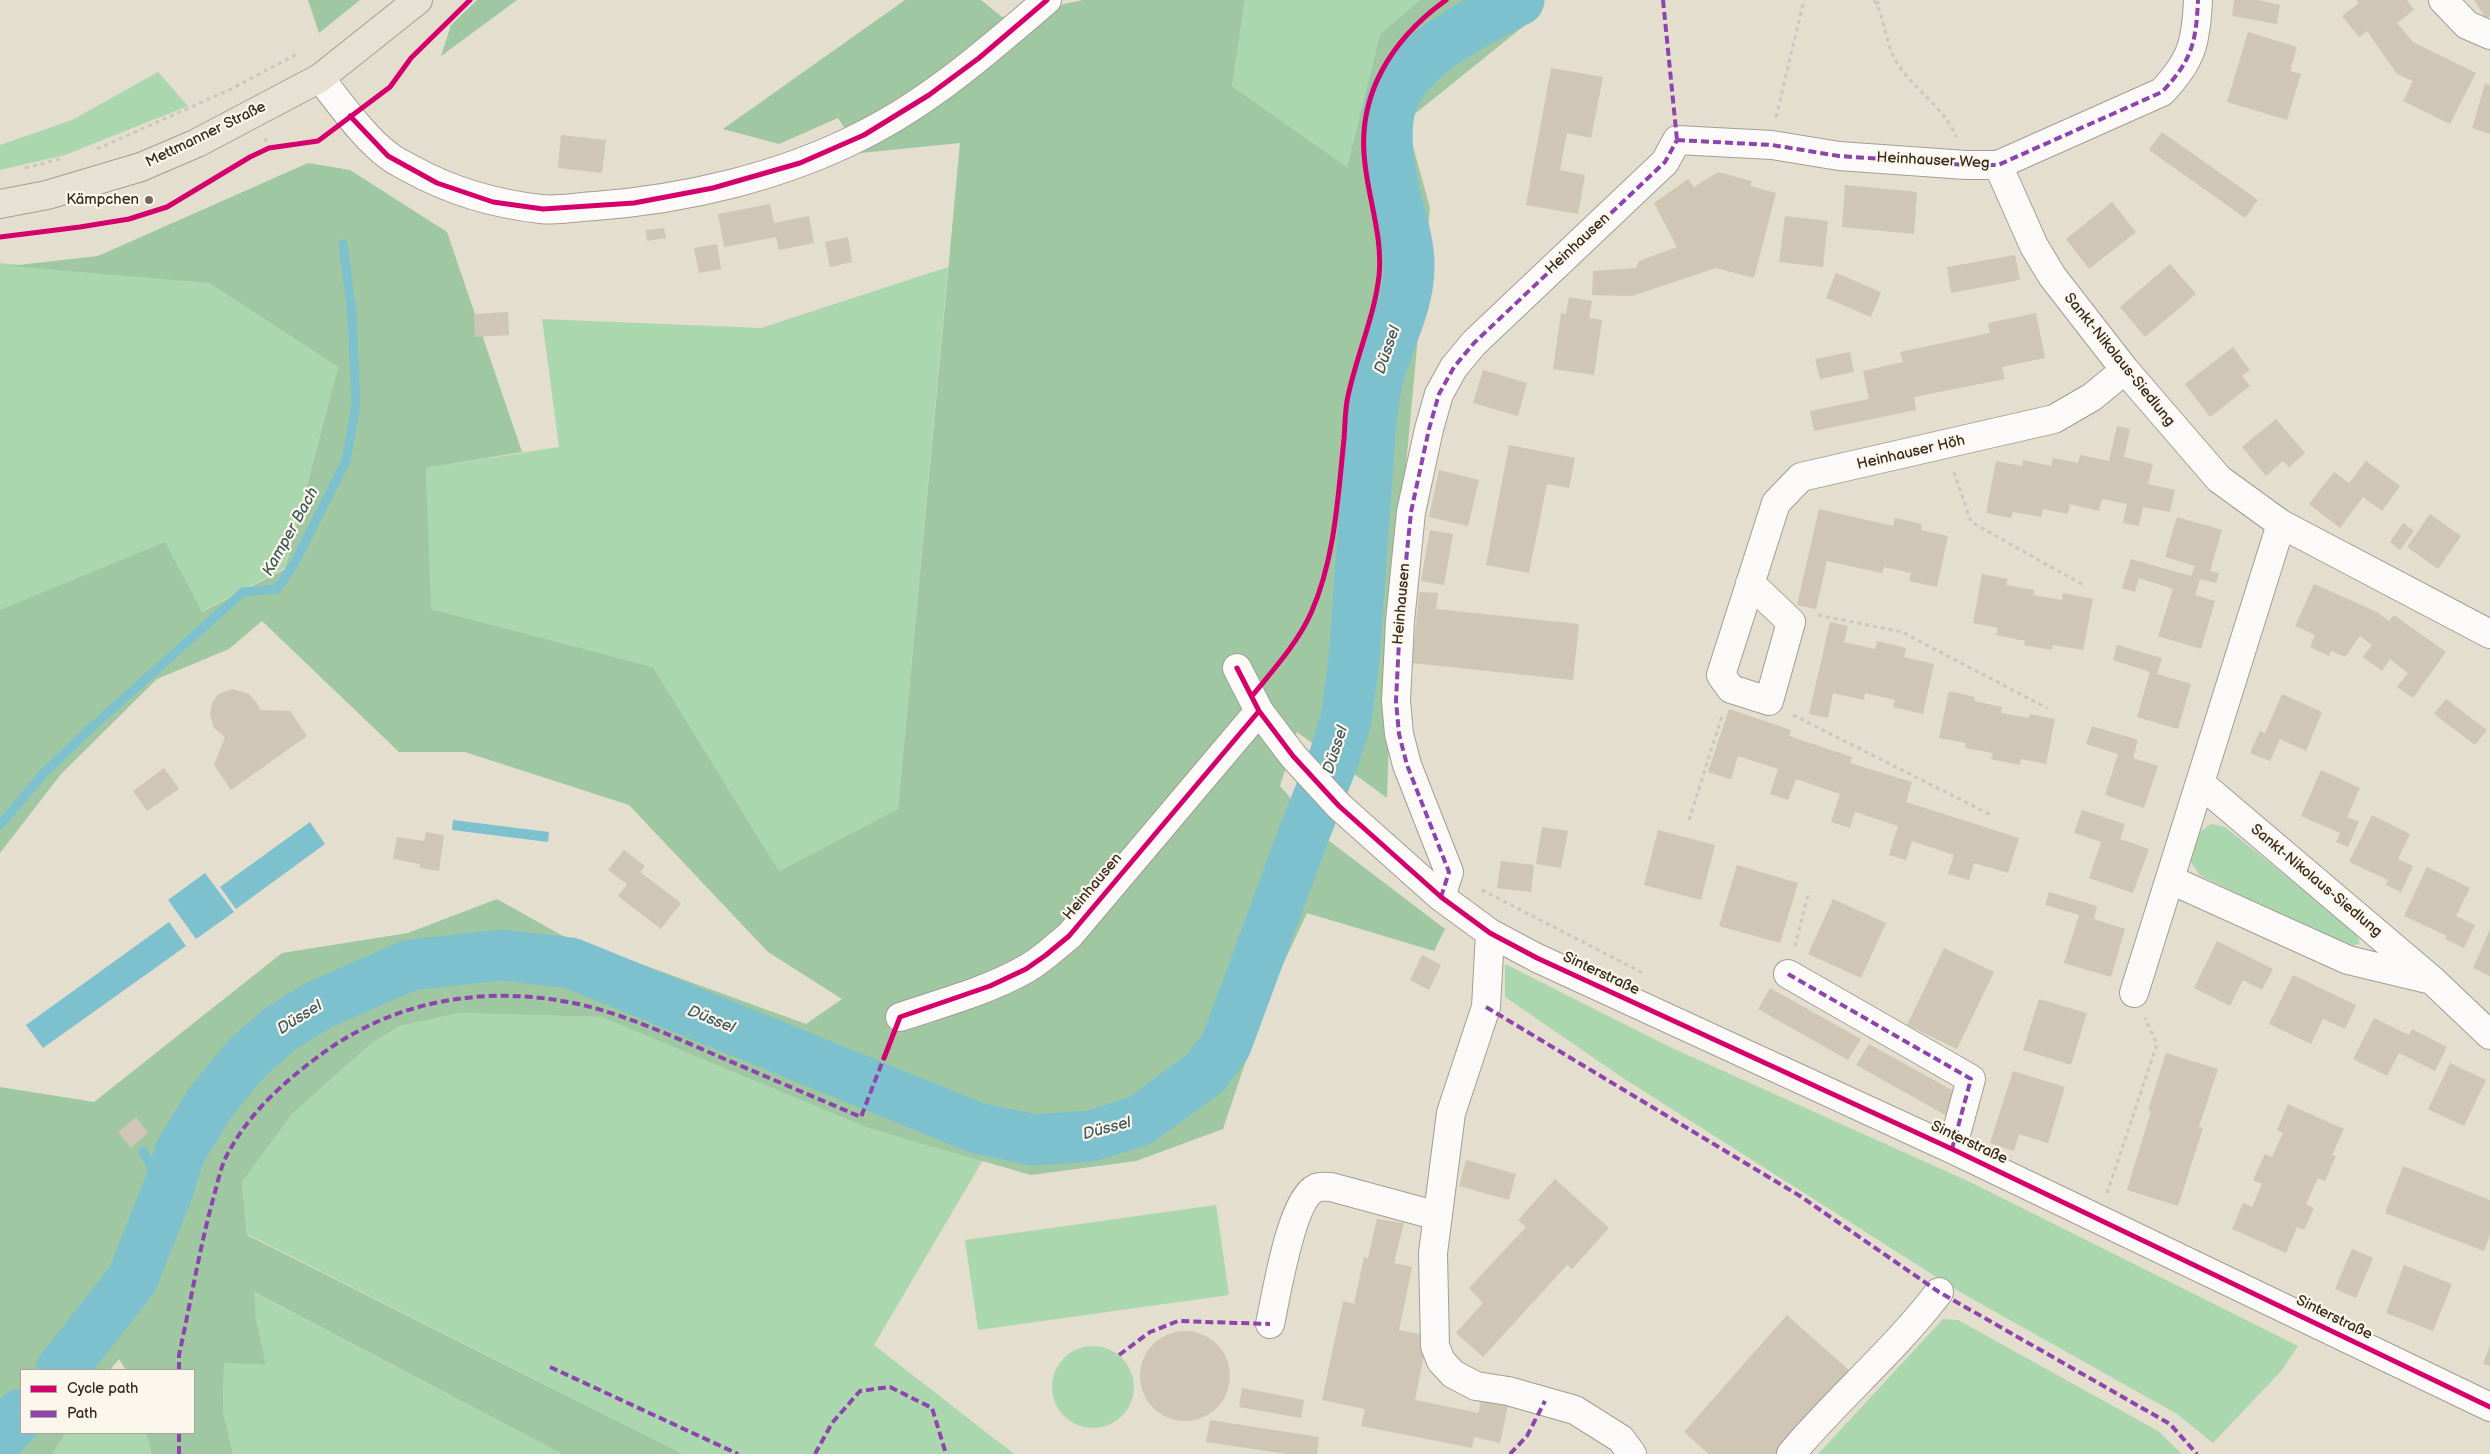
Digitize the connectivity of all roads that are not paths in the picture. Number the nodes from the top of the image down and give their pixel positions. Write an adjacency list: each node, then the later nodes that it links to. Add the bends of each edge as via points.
1 (418, 0): 6 (main road, Mettmanner Straße)
2 (1048, 0): 6 (street, via 929,95 864,135 800,163 713,188 634,203 543,209 493,202 437,183 388,156)
3 (2198, 0): 8 (street, Heinhauser Weg, via 2192,50 2182,71 2162,92)
4 (2443, 0): 5 (street, via 2467,25)
5 (2490, 35)
6 (320, 78): 9 (main road, Mettmanner Straße, via 197,143 141,167 47,195)
7 (1677, 140): 8 (street, Heinhauser Weg, via 1772,145 1839,156 1966,165); 18 (street, Heinhausen, via 1665,162 1474,343 1454,367 1440,394 1429,429 1411,512 1396,701 1399,734 1407,766 1449,872)
8 (1998, 164): 10 (street, Sankt-Nikolaus-Siedlung, via 2034,246 2052,276)
9 (0, 204)
10 (2125, 370): 11 (street, Sankt-Nikolaus-Siedlung, via 2219,479); 12 (street, Heinhauser Höh, via 2092,397 2054,419 1801,477 1776,503)
11 (2281, 524): 13 (street, Sankt-Nikolaus-Siedlung); 16 (street)
12 (1750, 583): 12 (street, Heinhauser Höh, via 1791,622 1769,702 1731,689 1721,675)
13 (2490, 634)
14 (1237, 668): 15 (street)
15 (1259, 711): 18 (street, via 1339,806); 23 (street, Heinhausen, via 1069,936 1026,969 990,986)
16 (2200, 783): 17 (street); 21 (street, Sankt-Nikolaus-Siedlung)
17 (2171, 880): 21 (street, via 2348,960); 22 (street)
18 (1441, 897): 19 (street, Sinterstraße)
19 (1490, 933): 25 (street, Sinterstraße, via 1537,958); 26 (street, via 1486,1007 1451,1113)
20 (1788, 974): 25 (street, via 1971,1079)
21 (2432, 980): 24 (street, Sankt-Nikolaus-Siedlung)
22 (2134, 993)
23 (900, 1017)
24 (2490, 1035)
25 (1952, 1149): 29 (street, Sinterstraße)
26 (1438, 1216): 28 (street, via 1331,1187 1316,1188 1306,1196 1294,1217); 30 (street, via 1433,1253 1435,1346 1441,1361 1453,1374 1476,1386 1508,1391 1575,1410 1622,1439)
27 (1939, 1292): 31 (street, via 1916,1322)
28 (1270, 1324)
29 (2490, 1406)
30 (1632, 1454)
31 (1791, 1454)

